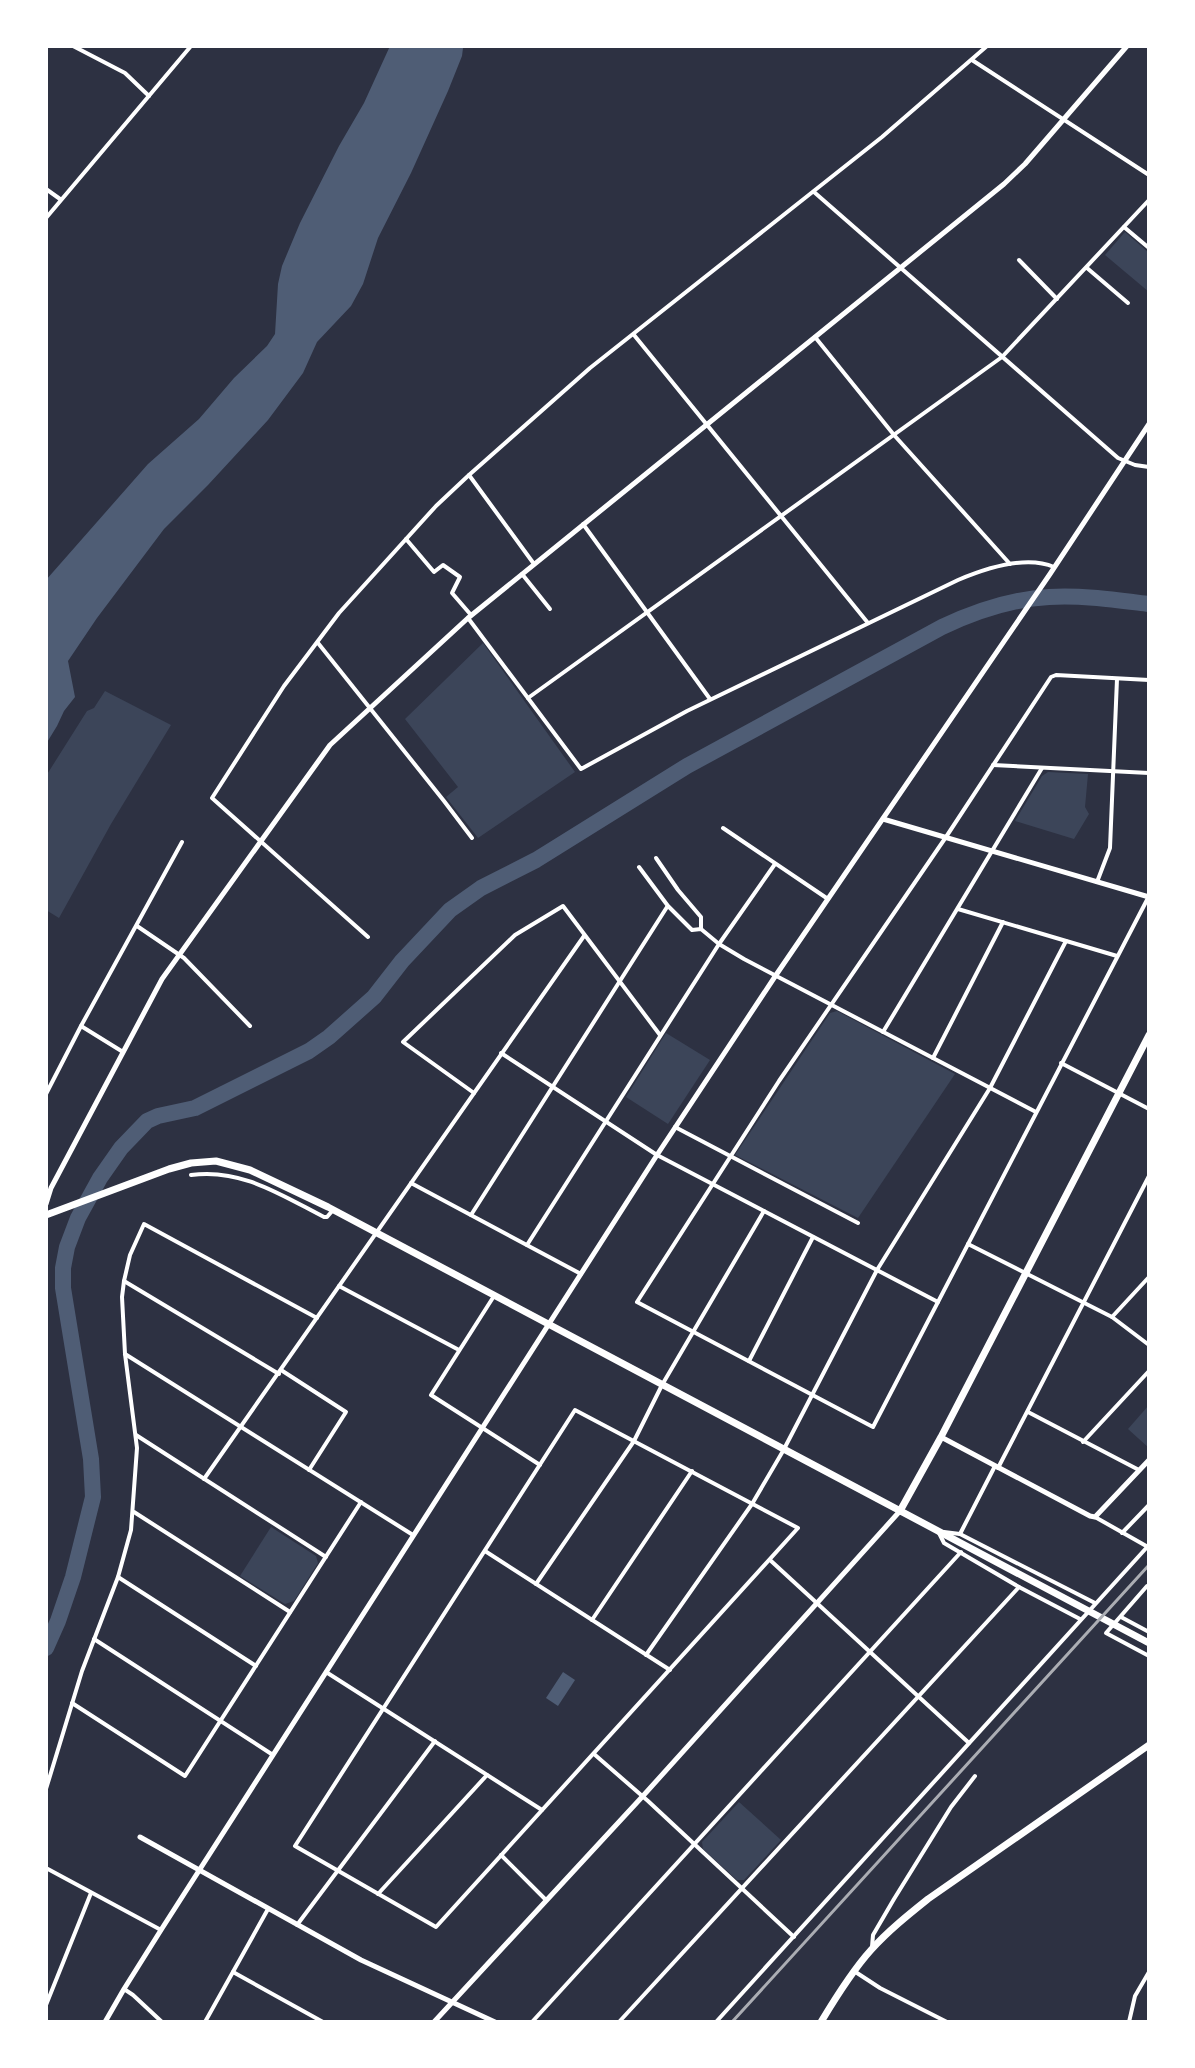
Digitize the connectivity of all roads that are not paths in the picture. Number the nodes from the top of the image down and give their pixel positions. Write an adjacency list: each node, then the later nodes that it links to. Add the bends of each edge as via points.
1 (73, 46): 6 (street, via 125,73)
2 (191, 46): 6 (street)
3 (987, 46): 5 (street)
4 (1127, 46): 7 (street)
5 (972, 60): 7 (street); 10 (street)
6 (149, 96): 11 (street)
7 (1062, 120): 8 (street); 18 (street, via 1015,175)
8 (1149, 175)
9 (46, 189): 11 (street)
10 (814, 192): 18 (street); 21 (street)
11 (61, 200): 13 (street)
12 (1149, 200): 14 (street)
13 (46, 218)
14 (1124, 227): 15 (street); 17 (street)
15 (1149, 248)
16 (1019, 260): 19 (street)
17 (1087, 268): 19 (street); 20 (street)
18 (900, 269): 22 (street); 23 (street)
19 (1057, 299): 23 (street)
20 (1128, 303)
21 (634, 335): 25 (street); 29 (street)
22 (815, 337): 25 (street); 26 (street)
23 (1002, 357): 26 (street); 27 (street)
24 (1149, 424): 27 (street)
25 (706, 425): 30 (street); 31 (street)
26 (894, 435): 30 (street); 34 (street)
27 (1123, 461): 28 (street); 35 (street)
28 (1149, 467)
29 (469, 475): 32 (street); 33 (street)
30 (781, 515): 38 (street); 40 (street)
31 (583, 524): 33 (street); 38 (street)
32 (406, 539): 39 (street, via 434,572 443,565 460,577 452,593); 41 (street)
33 (534, 564): 36 (street)
34 (1010, 564): 35 (street); 40 (street, via 958,580)
35 (1055, 567): 51 (street)
36 (522, 574): 37 (street); 39 (street)
37 (550, 609)
38 (648, 613): 44 (street); 45 (street)
39 (470, 617): 44 (street); 46 (street)
40 (868, 623): 45 (street)
41 (318, 643): 46 (street); 55 (street, via 212,798)
42 (1117, 678): 43 (street); 47 (street, via 1051,677); 49 (street)
43 (1149, 680)
44 (528, 698): 45 (street, via 581,769)
45 (710, 699)
46 (371, 708): 54 (street); 55 (street, via 321,756)
47 (993, 765): 48 (street); 53 (street)
48 (1042, 768): 49 (street); 57 (street)
49 (1113, 771): 50 (street); 61 (street, via 1110,848)
50 (1149, 773)
51 (883, 819): 53 (street); 63 (street)
52 (723, 828): 59 (street)
53 (946, 837): 57 (street); 77 (street)
54 (472, 838)
55 (260, 840): 70 (street); 73 (street)
56 (182, 842): 67 (street)
57 (992, 851): 61 (street); 65 (street)
58 (656, 858): 68 (street, via 701,917)
59 (775, 864): 63 (street); 72 (street)
60 (639, 867): 64 (street)
61 (1097, 882): 62 (street)
62 (1149, 896): 74 (street)
63 (828, 899): 75 (street)
64 (668, 906): 68 (street, via 692,930); 76 (street)
65 (957, 909): 66 (street); 80 (street)
66 (1003, 922): 71 (street); 85 (street)
67 (137, 926): 73 (street); 78 (street)
68 (701, 929): 72 (street)
69 (584, 936): 76 (street); 84 (street); 89 (street, via 563,906 555,909 515,935 403,1042)
70 (368, 937)
71 (1066, 941): 74 (street); 88 (street)
72 (719, 944): 75 (street); 81 (street)
73 (179, 954): 79 (street); 83 (street)
74 (1117, 956): 86 (street)
75 (776, 975): 77 (street); 95 (street)
76 (621, 981): 81 (street); 87 (street)
77 (831, 1005): 80 (street); 97 (street)
78 (81, 1026): 83 (street); 91 (street)
79 (250, 1026)
80 (883, 1032): 85 (street)
81 (660, 1035): 94 (street)
82 (1149, 1035): 90 (main road)
83 (123, 1052): 102 (street)
84 (501, 1053): 87 (street); 89 (street)
85 (933, 1058): 88 (street)
86 (1061, 1063): 90 (street); 93 (street)
87 (553, 1086): 94 (street); 106 (street)
88 (990, 1088): 93 (street); 112 (street)
89 (474, 1093): 100 (street)
90 (1119, 1093): 92 (street); 114 (main road)
91 (46, 1094)
92 (1149, 1109)
93 (1036, 1112): 110 (street)
94 (606, 1121): 96 (street); 111 (street)
95 (675, 1127): 96 (street); 97 (street)
96 (657, 1155): 101 (street); 113 (street)
97 (731, 1156): 101 (street); 107 (street)
98 (191, 1175): 103 (street, via 239,1177 324,1217)
99 (1149, 1176): 120 (street)
100 (411, 1183): 106 (street); 108 (street)
101 (714, 1184): 104 (street); 124 (street, via 637,1302)
102 (46, 1204)
103 (333, 1210): 105 (main road, via 250,1170 204,1161); 108 (main road)
104 (764, 1211): 109 (street); 124 (street)
105 (47, 1215)
106 (471, 1215): 111 (street)
107 (858, 1223)
108 (376, 1233): 117 (street); 118 (main road)
109 (813, 1237): 112 (street); 128 (street)
110 (968, 1244): 114 (street); 119 (street)
111 (527, 1245): 113 (street)
112 (877, 1270): 119 (street); 132 (street)
113 (581, 1274): 123 (street)
114 (1027, 1274): 120 (street); 137 (main road)
115 (1149, 1277): 121 (street)
116 (124, 1281): 122 (street, via 144,1224); 127 (street); 130 (street)
117 (339, 1286): 122 (street); 126 (street)
118 (494, 1296): 123 (main road); 126 (street)
119 (938, 1302): 132 (street, via 873,1427)
120 (1084, 1302): 121 (street); 133 (street)
121 (1112, 1317): 125 (street)
122 (317, 1318): 130 (street)
123 (548, 1325): 131 (main road); 135 (street)
124 (693, 1332): 128 (street); 131 (street)
125 (1149, 1345)
126 (459, 1350): 135 (street, via 431,1395)
127 (125, 1354): 134 (street); 136 (street)
128 (749, 1361): 132 (street)
129 (1149, 1371): 139 (street)
130 (280, 1372): 134 (street); 144 (street, via 346,1412)
131 (662, 1385): 138 (street); 140 (main road)
132 (812, 1395): 140 (street)
133 (1028, 1412): 139 (street); 143 (street)
134 (241, 1427): 144 (street); 147 (street)
135 (482, 1427): 142 (street); 157 (street)
136 (135, 1435): 147 (street); 152 (street)
137 (941, 1437): 143 (street); 151 (main road)
138 (634, 1441): 142 (street, via 575,1410); 146 (street); 164 (street)
139 (1083, 1442): 145 (street)
140 (783, 1451): 149 (street); 151 (main road)
141 (1149, 1460): 145 (street)
142 (540, 1465): 159 (street)
143 (997, 1467): 153 (street); 156 (street)
144 (309, 1470): 148 (street)
145 (1139, 1470): 153 (street)
146 (692, 1471): 149 (street); 172 (street)
147 (204, 1479): 161 (street)
148 (361, 1502): 157 (street); 161 (street)
149 (752, 1504): 162 (street, via 798,1528); 177 (street)
150 (1149, 1505): 155 (street)
151 (900, 1511): 154 (main road); 168 (street)
152 (134, 1512): 163 (street); 169 (street)
153 (1095, 1517): 155 (street)
154 (937, 1531): 156 (street); 160 (street, via 944,1543); 175 (main road)
155 (1122, 1533): 158 (street)
156 (960, 1534): 167 (street)
157 (413, 1535): 181 (street)
158 (1148, 1546): 167 (street)
159 (485, 1551): 164 (street); 184 (street)
160 (961, 1552): 166 (street); 176 (street)
161 (326, 1557): 169 (street)
162 (770, 1560): 168 (street); 180 (street)
163 (118, 1577): 174 (street); 179 (street)
164 (536, 1584): 172 (street)
165 (1147, 1586): 171 (street)
166 (1019, 1587): 170 (street); 182 (street)
167 (1094, 1604): 170 (street)
168 (817, 1605): 176 (street); 194 (street)
169 (290, 1612): 179 (street)
170 (1082, 1618): 187 (street)
171 (1120, 1618): 173 (street); 178 (street, via 1106,1633)
172 (592, 1620): 177 (street)
173 (1149, 1632)
174 (93, 1639): 183 (street); 185 (street)
175 (1149, 1643)
176 (870, 1653): 182 (street); 197 (street)
177 (646, 1655): 180 (street)
178 (1149, 1656)
179 (256, 1666): 185 (street)
180 (670, 1670): 189 (street)
181 (326, 1672): 184 (street); 190 (street)
182 (918, 1697): 187 (street); 202 (street)
183 (72, 1703): 185 (street, via 185,1776); 193 (street)
184 (384, 1709): 186 (street); 201 (street, via 295,1846)
185 (220, 1722): 190 (street)
186 (435, 1741): 191 (street); 201 (street)
187 (969, 1743): 209 (street)
188 (1149, 1745): 210 (main road, via 928,1899)
189 (594, 1754): 194 (street); 195 (street)
190 (273, 1755): 200 (street)
191 (487, 1775): 195 (street); 204 (street)
192 (975, 1776): 210 (street, via 894,1899 873,1935)
193 (46, 1789)
194 (642, 1797): 197 (street); 205 (street)
195 (542, 1810): 198 (street)
196 (140, 1837): 200 (street)
197 (694, 1845): 202 (street); 223 (street)
198 (501, 1855): 204 (street, via 436,1927); 205 (street)
199 (46, 1868): 203 (street)
200 (200, 1870): 206 (street); 208 (street)
201 (338, 1871): 204 (street); 207 (street)
202 (742, 1890): 209 (street); 224 (street)
203 (91, 1893): 208 (street); 216 (street)
204 (378, 1894)
205 (546, 1900): 215 (street)
206 (269, 1908): 207 (street); 212 (street)
207 (297, 1925): 215 (street)
208 (161, 1930): 214 (street)
209 (794, 1937): 225 (street)
210 (872, 1948): 211 (main road)
211 (854, 1971): 226 (main road); 227 (street)
212 (233, 1972): 219 (street); 220 (street)
213 (1149, 1972): 228 (street, via 1135,1996)
214 (124, 1989): 217 (street); 218 (street)
215 (452, 2003): 221 (street); 222 (street)
216 (46, 2005)
217 (105, 2022)
218 (162, 2022)
219 (205, 2022)
220 (323, 2022)
221 (434, 2022)
222 (495, 2022)
223 (532, 2022)
224 (619, 2022)
225 (716, 2022)
226 (821, 2022)
227 (947, 2022)
228 (1129, 2022)

